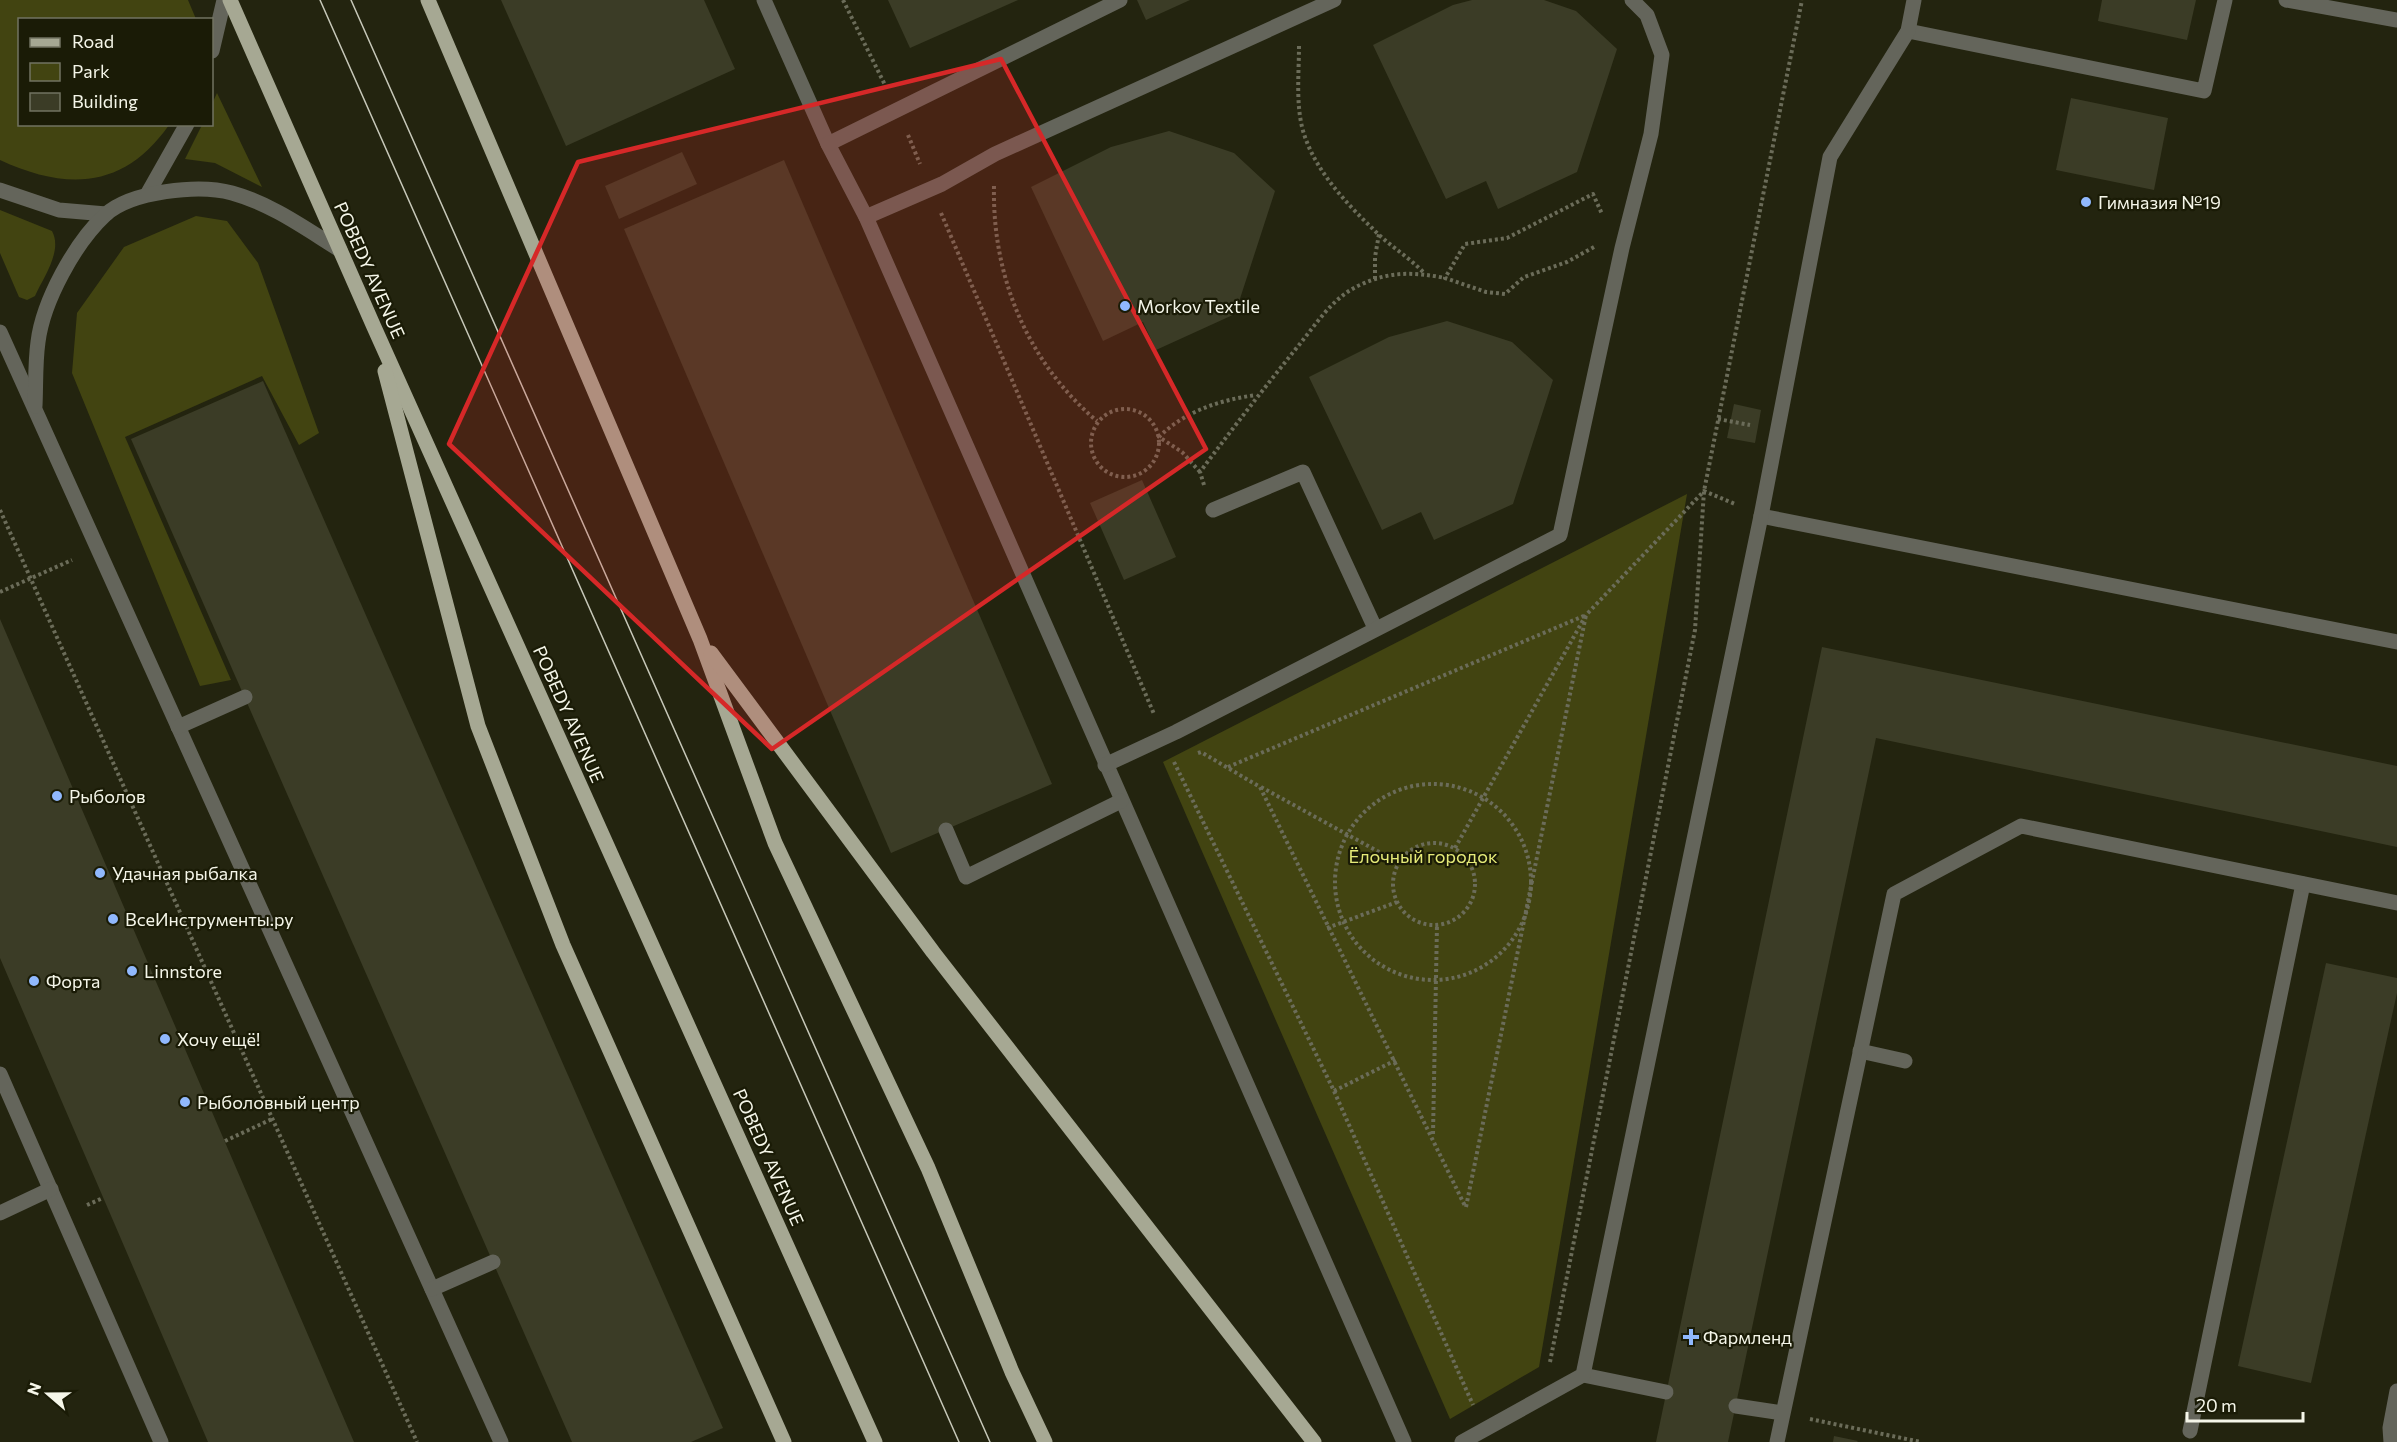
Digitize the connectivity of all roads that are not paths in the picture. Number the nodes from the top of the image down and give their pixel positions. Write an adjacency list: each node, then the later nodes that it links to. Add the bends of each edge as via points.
1 (224, 0): 13 (lane)
2 (230, 0): 20 (main road, POBEDY AVENUE)
3 (428, 0): 27 (main road)
4 (764, 0): 15 (lane)
5 (1120, 0): 15 (lane)
6 (1334, 0): 19 (lane, via 995,154 942,184)
7 (1632, 0): 26 (lane, via 1647,15 1662,55 1651,134 1622,248 1560,535)
8 (1914, 0): 12 (lane)
9 (2225, 0): 12 (lane, via 2204,91)
10 (2286, 0): 11 (lane)
11 (2397, 20)
12 (1908, 31): 25 (lane, via 1830,157)
13 (213, 47)
14 (186, 126): 17 (lane)
15 (828, 144): 19 (lane)
16 (0, 190): 18 (lane, via 60,210)
17 (148, 193): 18 (lane); 20 (lane, via 197,189 231,192 273,209)
18 (106, 214): 23 (lane, via 73,256 50,298 38,341)
19 (867, 217): 31 (lane)
20 (340, 250): 21 (main road, POBEDY AVENUE)
21 (374, 327): 51 (main road, via 478,726 562,945); 52 (main road, POBEDY AVENUE)
22 (0, 332): 23 (lane)
23 (35, 411): 30 (lane)
24 (1213, 510): 26 (lane, via 1303,472)
25 (1761, 516): 28 (lane); 43 (lane)
26 (1375, 628): 31 (lane)
27 (700, 639): 53 (main road, via 775,843 928,1168); 54 (main road, via 933,952)
28 (2397, 642)
29 (245, 697): 30 (lane)
30 (178, 727): 42 (lane)
31 (1105, 765): 32 (lane)
32 (1121, 801): 33 (lane, via 966,877); 55 (lane)
33 (946, 830)
34 (2303, 884): 35 (lane); 36 (lane, via 2021,826 1894,894); 48 (lane)
35 (2397, 903)
36 (1860, 1051): 37 (lane); 47 (lane)
37 (1905, 1061)
38 (0, 1074): 39 (lane)
39 (51, 1189): 40 (lane); 49 (lane)
40 (0, 1213)
41 (493, 1262): 42 (lane)
42 (432, 1289): 50 (lane)
43 (1583, 1375): 45 (lane); 56 (lane)
44 (2397, 1391): 58 (lane)
45 (1666, 1392)
46 (1736, 1406): 47 (lane)
47 (1782, 1413): 57 (lane)
48 (2190, 1431)
49 (161, 1442)
50 (501, 1442)
51 (784, 1442)
52 (875, 1442)
53 (1045, 1442)
54 (1314, 1442)
55 (1404, 1442)
56 (1462, 1442)
57 (1777, 1442)
58 (2391, 1442)

